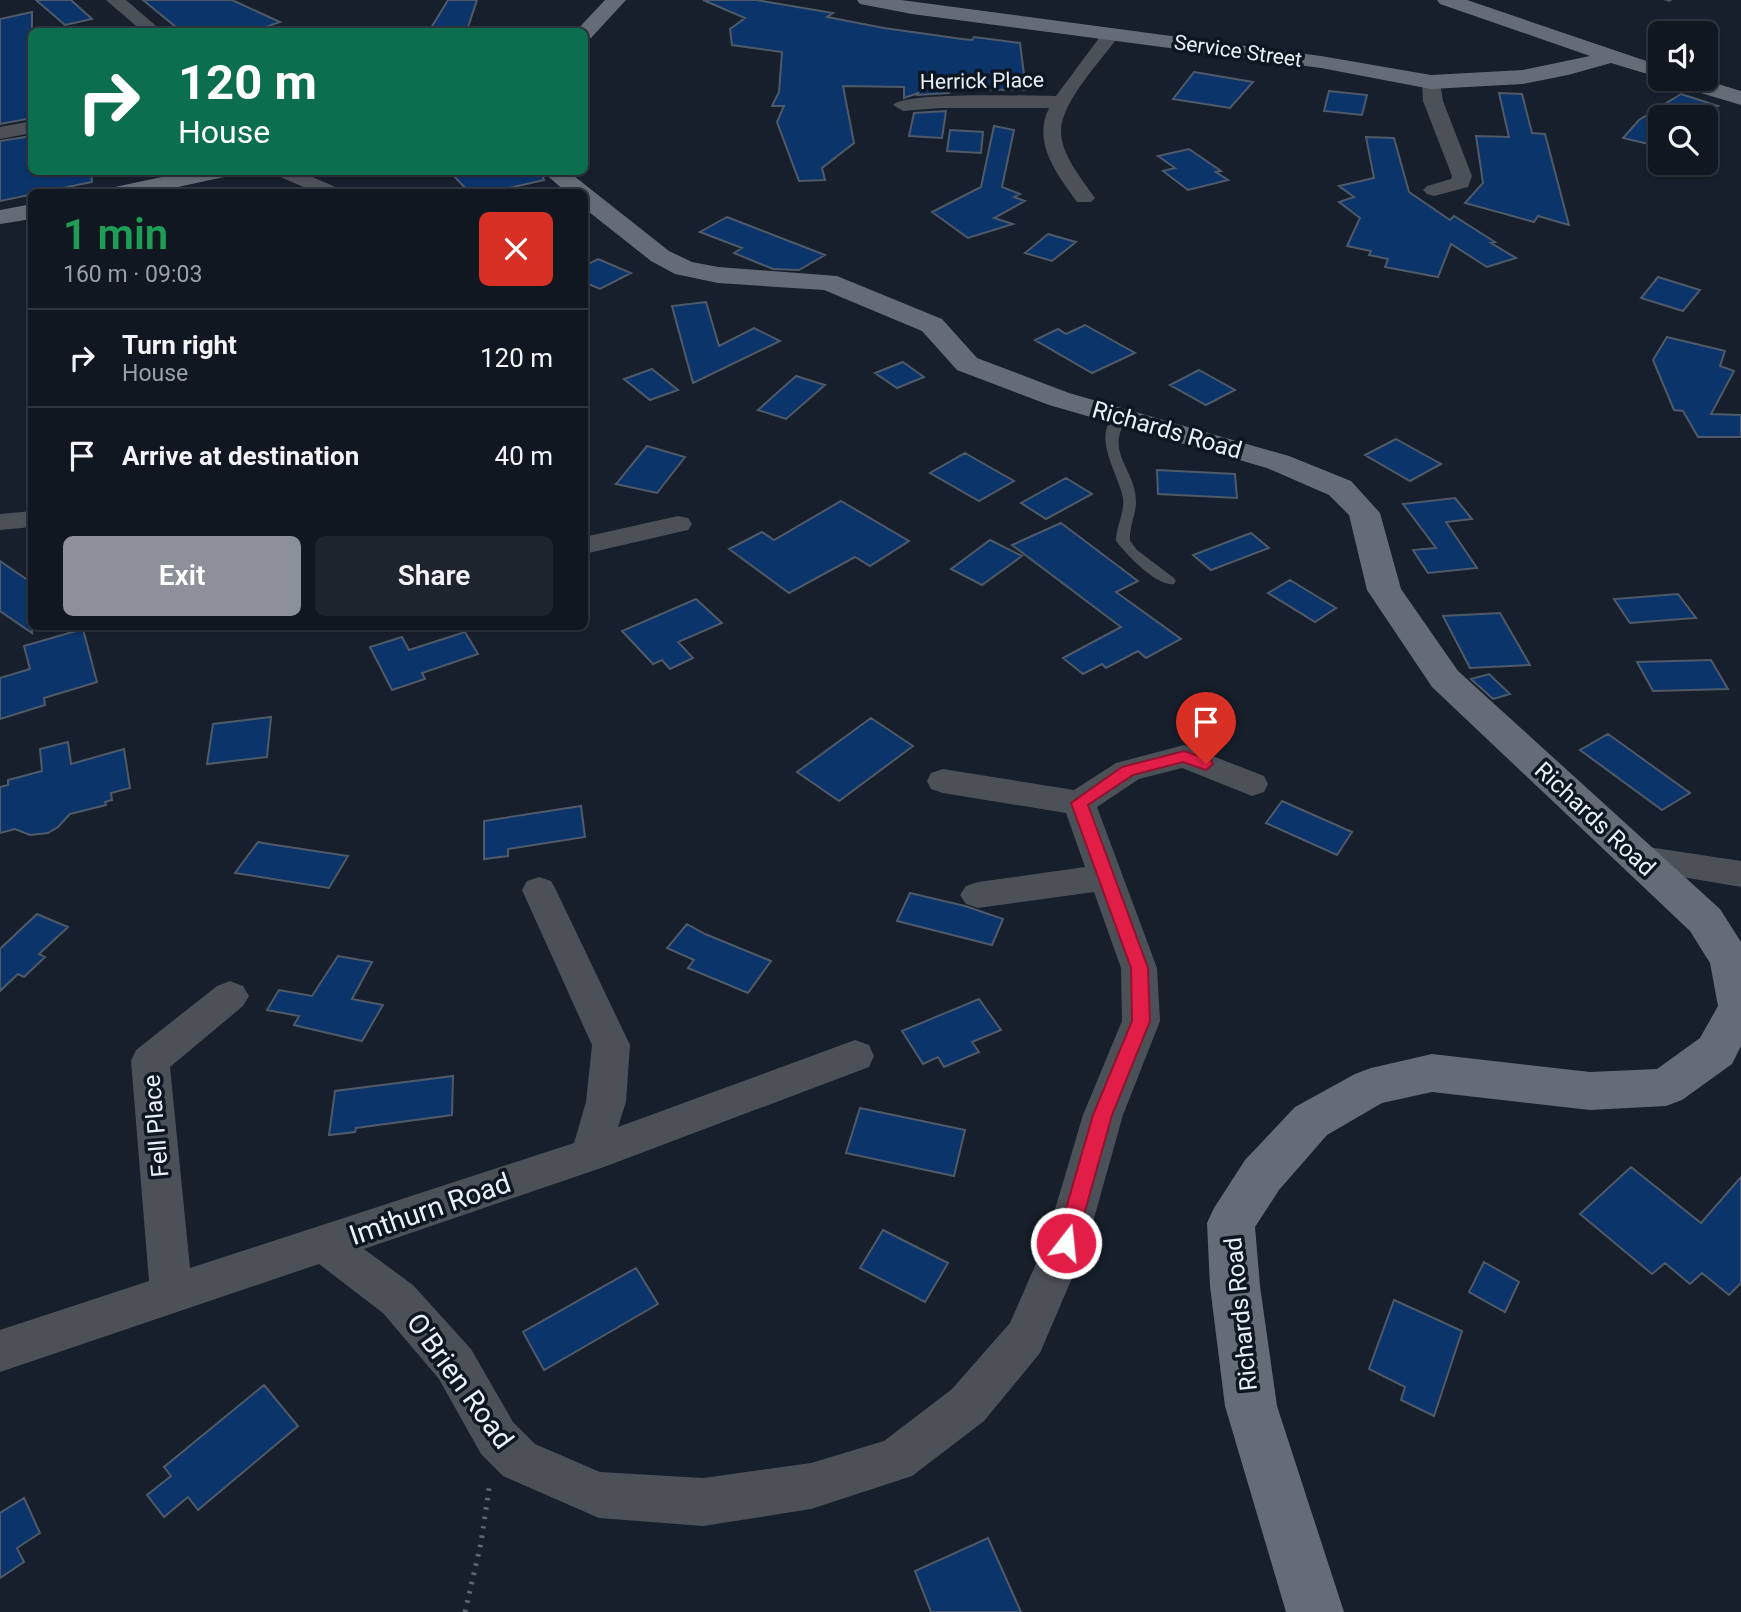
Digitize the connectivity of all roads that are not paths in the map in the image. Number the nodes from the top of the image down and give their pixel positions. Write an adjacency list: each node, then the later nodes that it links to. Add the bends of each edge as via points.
1 (116, 0): 5 (street)
2 (615, 0): 6 (street)
3 (867, 0): 7 (street, Service Street)
4 (1462, 2): 8 (street)
5 (149, 28)
6 (588, 30)
7 (1111, 34): 10 (street, Service Street); 13 (street)
8 (1608, 57): 9 (street); 10 (street, Service Street, via 1523,77)
9 (1648, 69)
10 (1431, 82): 23 (street, via 1433,101 1462,176 1461,183)
11 (1718, 91): 12 (street)
12 (1741, 98)
13 (1061, 102): 14 (street, Herrick Place); 24 (street, via 1051,128 1055,150)
14 (904, 105)
15 (28, 128): 16 (street)
16 (0, 133)
17 (202, 175): 20 (street)
18 (292, 175): 21 (street)
19 (559, 175): 22 (street, Richards Road)
20 (138, 189)
21 (324, 189)
22 (576, 189)
23 (1434, 190)
24 (1084, 198)
25 (588, 199): 28 (street, Richards Road, via 660,256 684,268 718,275 828,282 932,325 967,364)
26 (28, 212): 27 (street)
27 (0, 217)
28 (1122, 417): 33 (lane, via 1111,438 1129,498 1123,541); 37 (street, Richards Road, via 1278,462 1340,488 1364,513 1384,590 1445,679)
29 (28, 519): 30 (street)
30 (0, 522)
31 (678, 524): 32 (street)
32 (588, 545)
33 (1169, 581)
34 (943, 781): 36 (street)
35 (1252, 784): 36 (street, via 1184,757 1128,771)
36 (1079, 803): 39 (street, O'Brien Road)
37 (1635, 858): 38 (street); 48 (street, Richards Road, via 1705,920 1731,961 1740,1007 1716,1051 1666,1087 1590,1091 1432,1073 1371,1087 1311,1121 1262,1175 1231,1223 1251,1406)
38 (1741, 874)
39 (1106, 877): 41 (street); 45 (street, O'Brien Road, via 1139,968 1141,1021 1102,1115 1066,1243 1025,1338 968,1405 896,1460 811,1486 703,1502 599,1495 519,1460 497,1438 455,1364 398,1299)
40 (539, 890): 44 (street, via 611,1045 606,1102)
41 (978, 895)
42 (230, 996): 46 (street, Fell Place, via 150,1061)
43 (856, 1056): 44 (street, Imthurn Road)
44 (590, 1155): 45 (street, Imthurn Road)
45 (325, 1244): 46 (street, Imthurn Road)
46 (171, 1293): 47 (street, Imthurn Road)
47 (0, 1351)
48 (1315, 1612)

